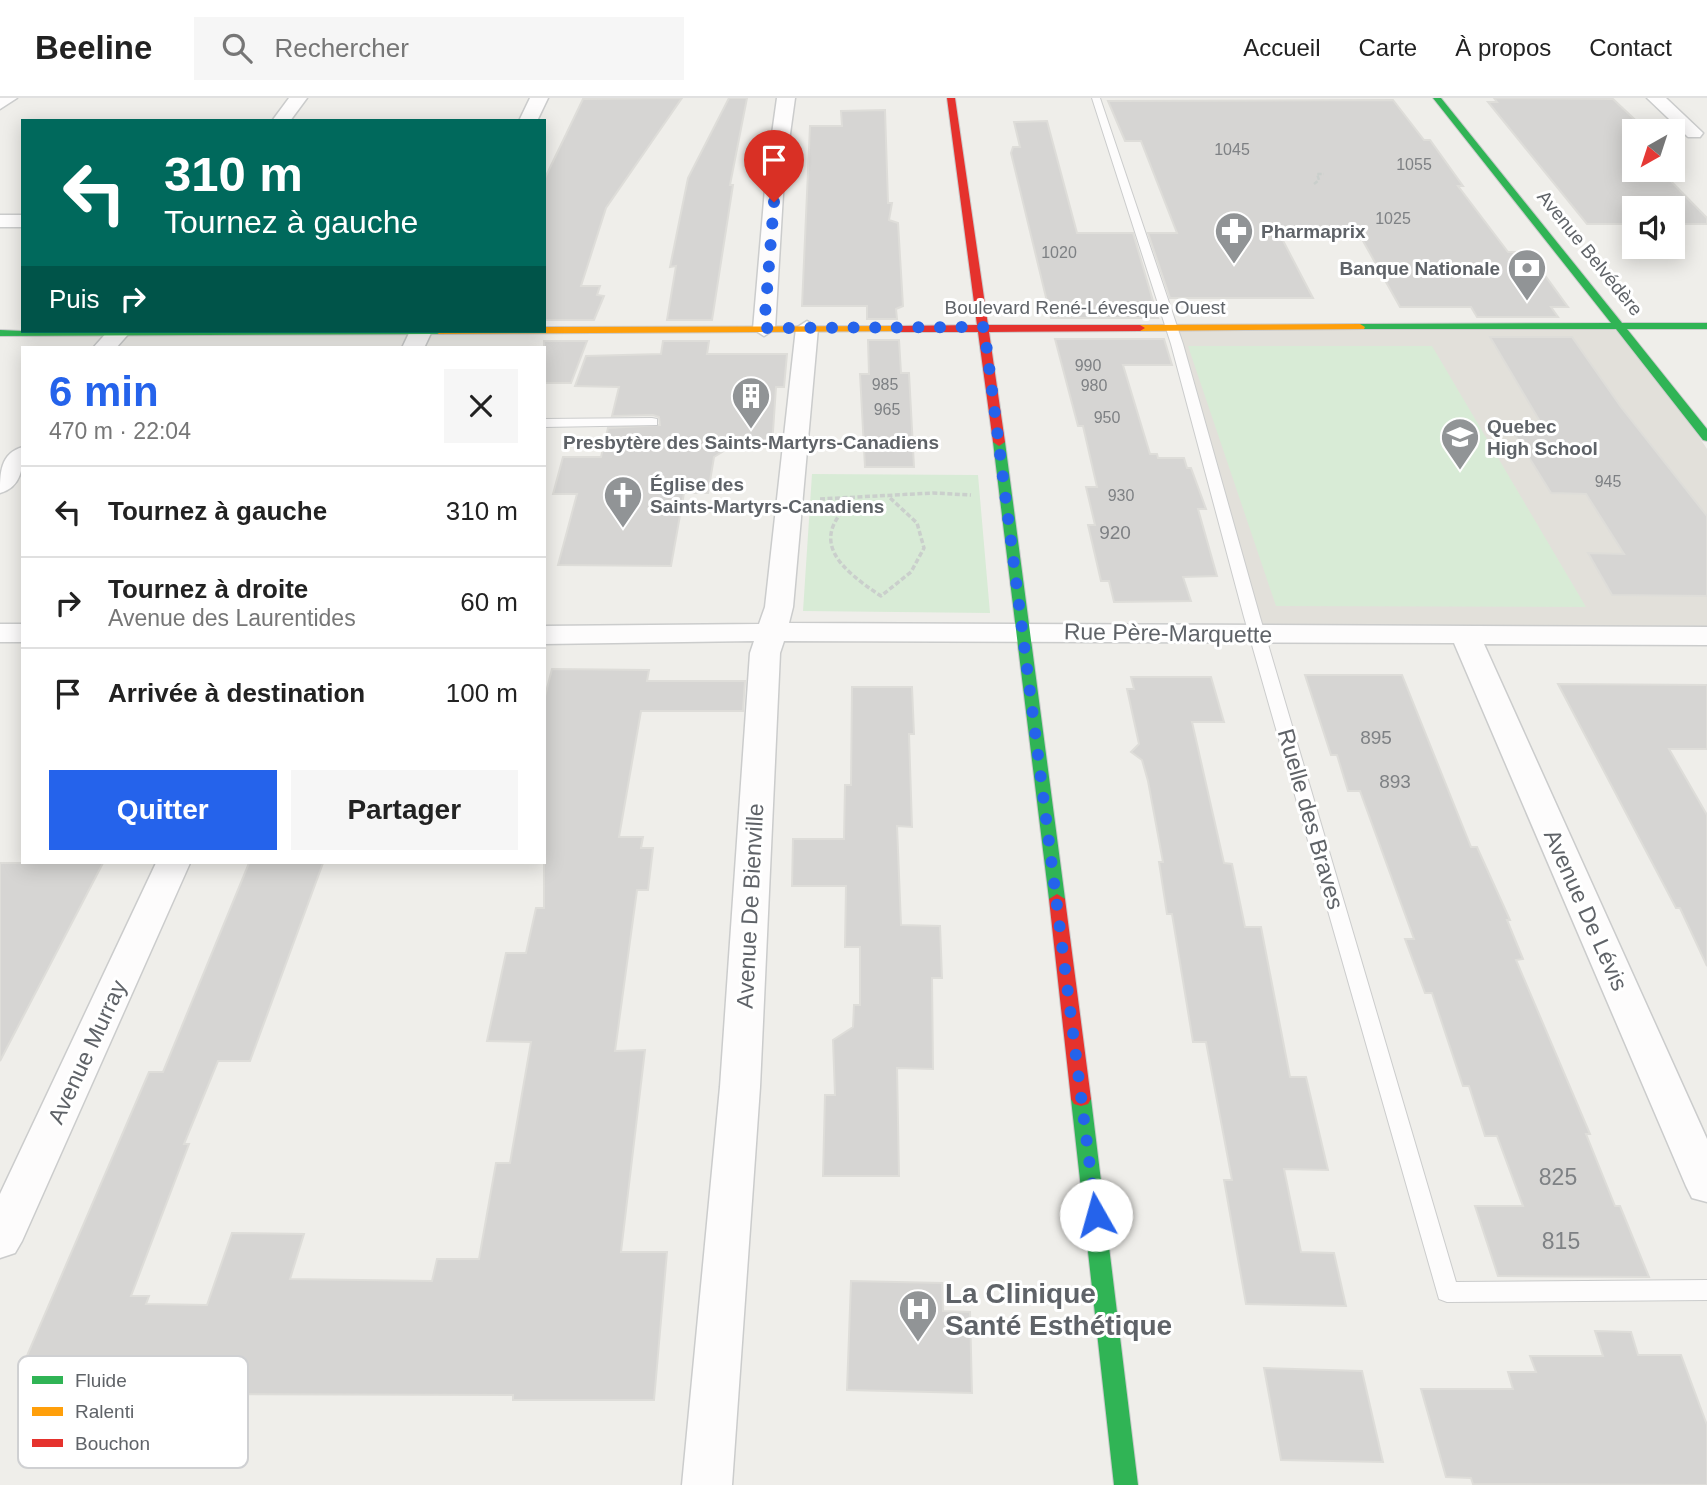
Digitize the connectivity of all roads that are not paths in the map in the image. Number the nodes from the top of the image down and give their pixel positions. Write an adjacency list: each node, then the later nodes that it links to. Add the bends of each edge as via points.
1 (8, 98): 9 (street)
2 (298, 98): 10 (street)
3 (540, 98): 11 (street)
4 (786, 98): 18 (street)
5 (951, 98): 17 (street, via 967,237)
6 (1096, 98): 20 (lane, Ruelle des Braves)
7 (1437, 98): 15 (street, Avenue Belvédère)
8 (1656, 98): 12 (street)
9 (0, 104)
10 (282, 119)
11 (529, 119)
12 (1694, 133)
13 (0, 221): 14 (street)
14 (21, 221)
15 (1622, 326): 16 (street, Boulevard René-Lévesque Ouest); 20 (street, Boulevard René-Lévesque Ouest); 28 (street, Avenue Belvédère)
16 (1707, 326)
17 (984, 327): 19 (street, Boulevard René-Lévesque Ouest); 20 (street, Boulevard René-Lévesque Ouest); 32 (street)
18 (764, 328): 19 (street, Boulevard René-Lévesque Ouest); 25 (street, Boulevard René-Lévesque Ouest)
19 (807, 328): 31 (street, Avenue De Bienville)
20 (1172, 329): 35 (lane, Ruelle des Braves)
21 (0, 332): 22 (street, Boulevard René-Lévesque Ouest)
22 (21, 333)
23 (23, 333): 24 (street, Boulevard René-Lévesque Ouest)
24 (115, 337): 25 (street, Boulevard René-Lévesque Ouest)
25 (418, 337)
26 (652, 422): 27 (lane)
27 (546, 423)
28 (1707, 437)
29 (21, 458): 30 (street)
30 (0, 485)
31 (773, 631): 32 (street, Rue Père-Marquette); 37 (street, Rue Père-Marquette); 43 (street, Avenue De Bienville, via 765,653 740,1087)
32 (1021, 632): 35 (street, Rue Père-Marquette); 44 (street, via 1093,1188)
33 (0, 633): 34 (street)
34 (21, 633)
35 (1258, 634): 36 (street, Rue Père-Marquette); 42 (lane, Ruelle des Braves, via 1447,1293)
36 (1465, 634): 38 (street, Rue Père-Marquette); 40 (street, Avenue De Lévis)
37 (546, 635)
38 (1707, 636)
39 (173, 864): 41 (street, Avenue Murray)
40 (1707, 1186)
41 (0, 1241)
42 (1707, 1290)
43 (707, 1485)
44 (1126, 1485)

